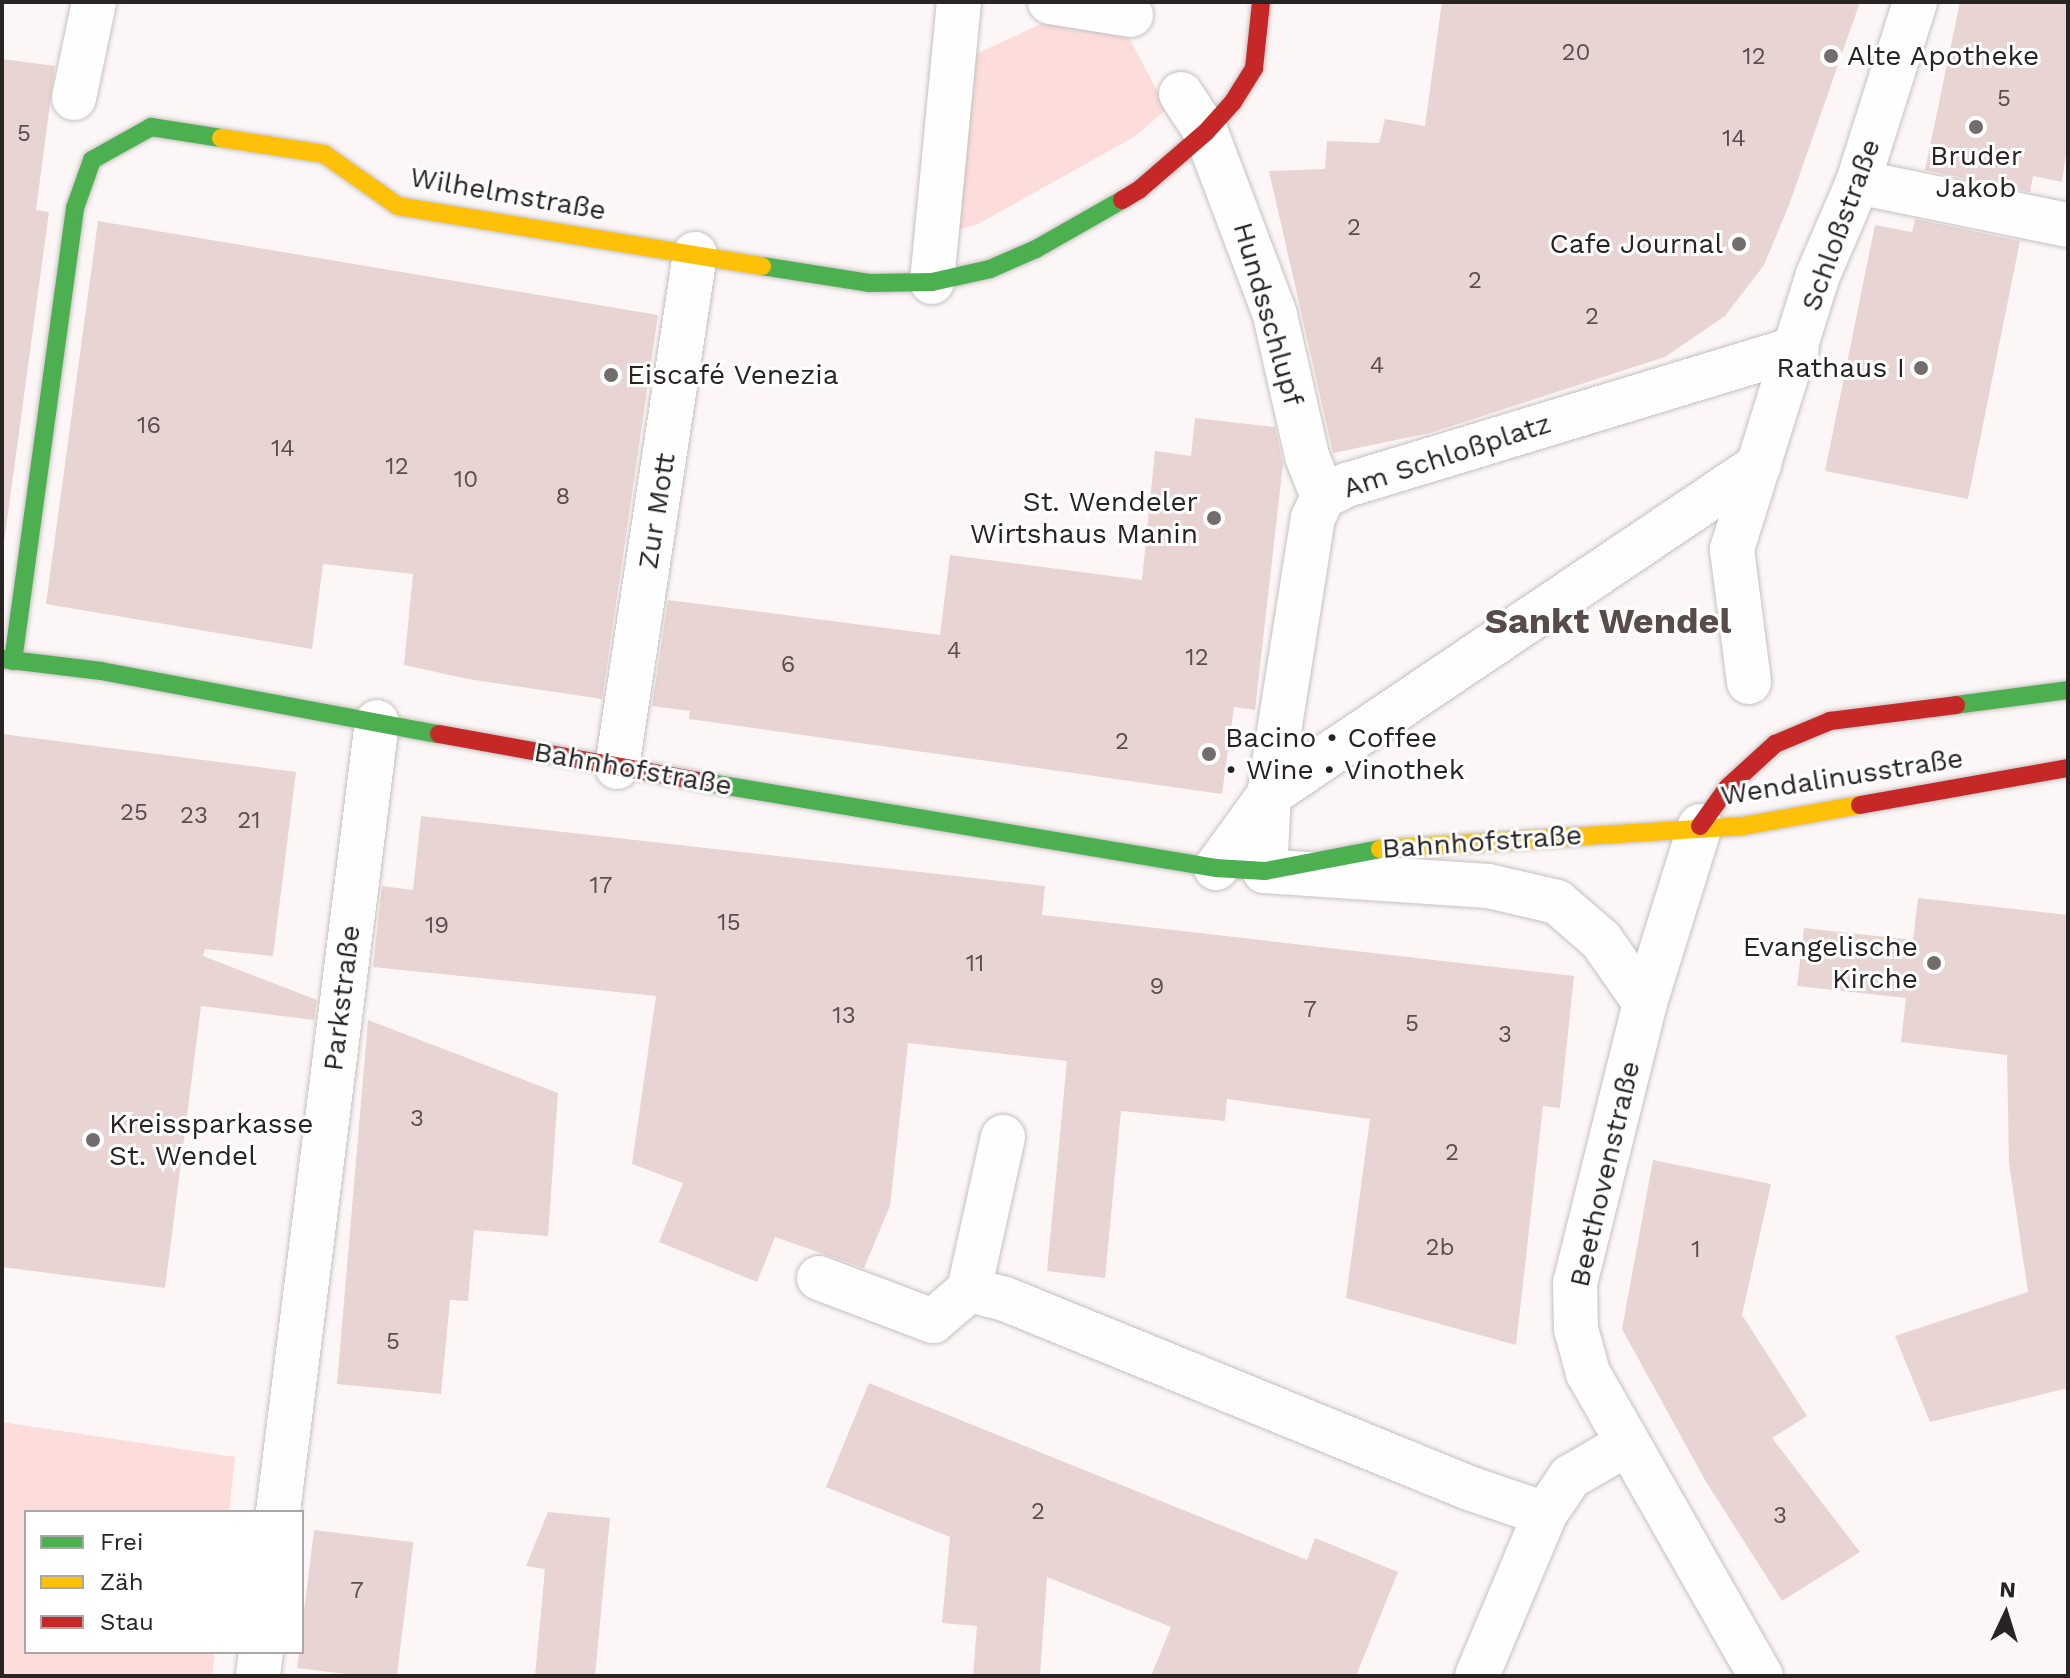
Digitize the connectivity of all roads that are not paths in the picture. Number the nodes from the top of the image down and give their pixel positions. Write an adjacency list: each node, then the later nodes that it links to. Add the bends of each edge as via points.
1 (94, 2): 8 (street)
2 (959, 2): 13 (street)
3 (1050, 2): 6 (street)
4 (1261, 2): 9 (main road, Wilhelmstraße, via 1254,68)
5 (1915, 2): 10 (street, Schloßstraße)
6 (1131, 15)
7 (1181, 94): 9 (street, Hundsschlupf)
8 (74, 98)
9 (1206, 132): 13 (main road, Wilhelmstraße, via 1140,189 1036,249 990,269); 16 (street, Hundsschlupf, via 1275,315 1307,456)
10 (1858, 182): 11 (street); 14 (street, Schloßstraße, via 1818,275)
11 (2068, 225)
12 (695, 254): 13 (main road, Wilhelmstraße, via 869,283); 17 (main road, Wilhelmstraße, via 398,206 324,154 151,127 92,160 75,208); 21 (street, Zur Mott)
13 (932, 282)
14 (1797, 348): 15 (street, Schloßstraße); 16 (street, Am Schloßplatz, via 1347,485)
15 (1759, 465): 18 (street, Schloßstraße, via 1732,549); 23 (street)
16 (1323, 497): 23 (street, Am Schloßplatz, via 1313,518)
17 (7, 660): 20 (main road, Bahnhofstraße, via 101,671)
18 (1749, 682)
19 (2068, 690): 24 (main road, Wendalinusstraße, via 1830,721 1775,744 1728,787)
20 (377, 722): 21 (main road, Bahnhofstraße); 32 (street, Parkstraße)
21 (617, 767): 25 (main road, Bahnhofstraße)
22 (2068, 768): 24 (main road, Wendalinusstraße, via 1743,826)
23 (1269, 795): 25 (street); 26 (street, Am Schloßplatz)
24 (1700, 826): 26 (main road, Bahnhofstraße, via 1373,849); 27 (street, Beethovenstraße)
25 (1216, 868): 26 (main road, Bahnhofstraße)
26 (1265, 871): 27 (street, Bahnhofstraße, via 1488,886 1557,902 1601,940)
27 (1645, 1003): 31 (street, Beethovenstraße, via 1575,1283 1576,1329 1588,1373)
28 (1003, 1137): 30 (street)
29 (819, 1278): 30 (street, via 933,1321)
30 (969, 1290): 33 (street, via 1005,1299)
31 (1627, 1444): 33 (street, via 1570,1477); 37 (street, Beethovenstraße)
32 (278, 1510)
33 (1545, 1514): 36 (street)
34 (261, 1654): 35 (street)
35 (258, 1676)
36 (1477, 1676)
37 (1761, 1676)

